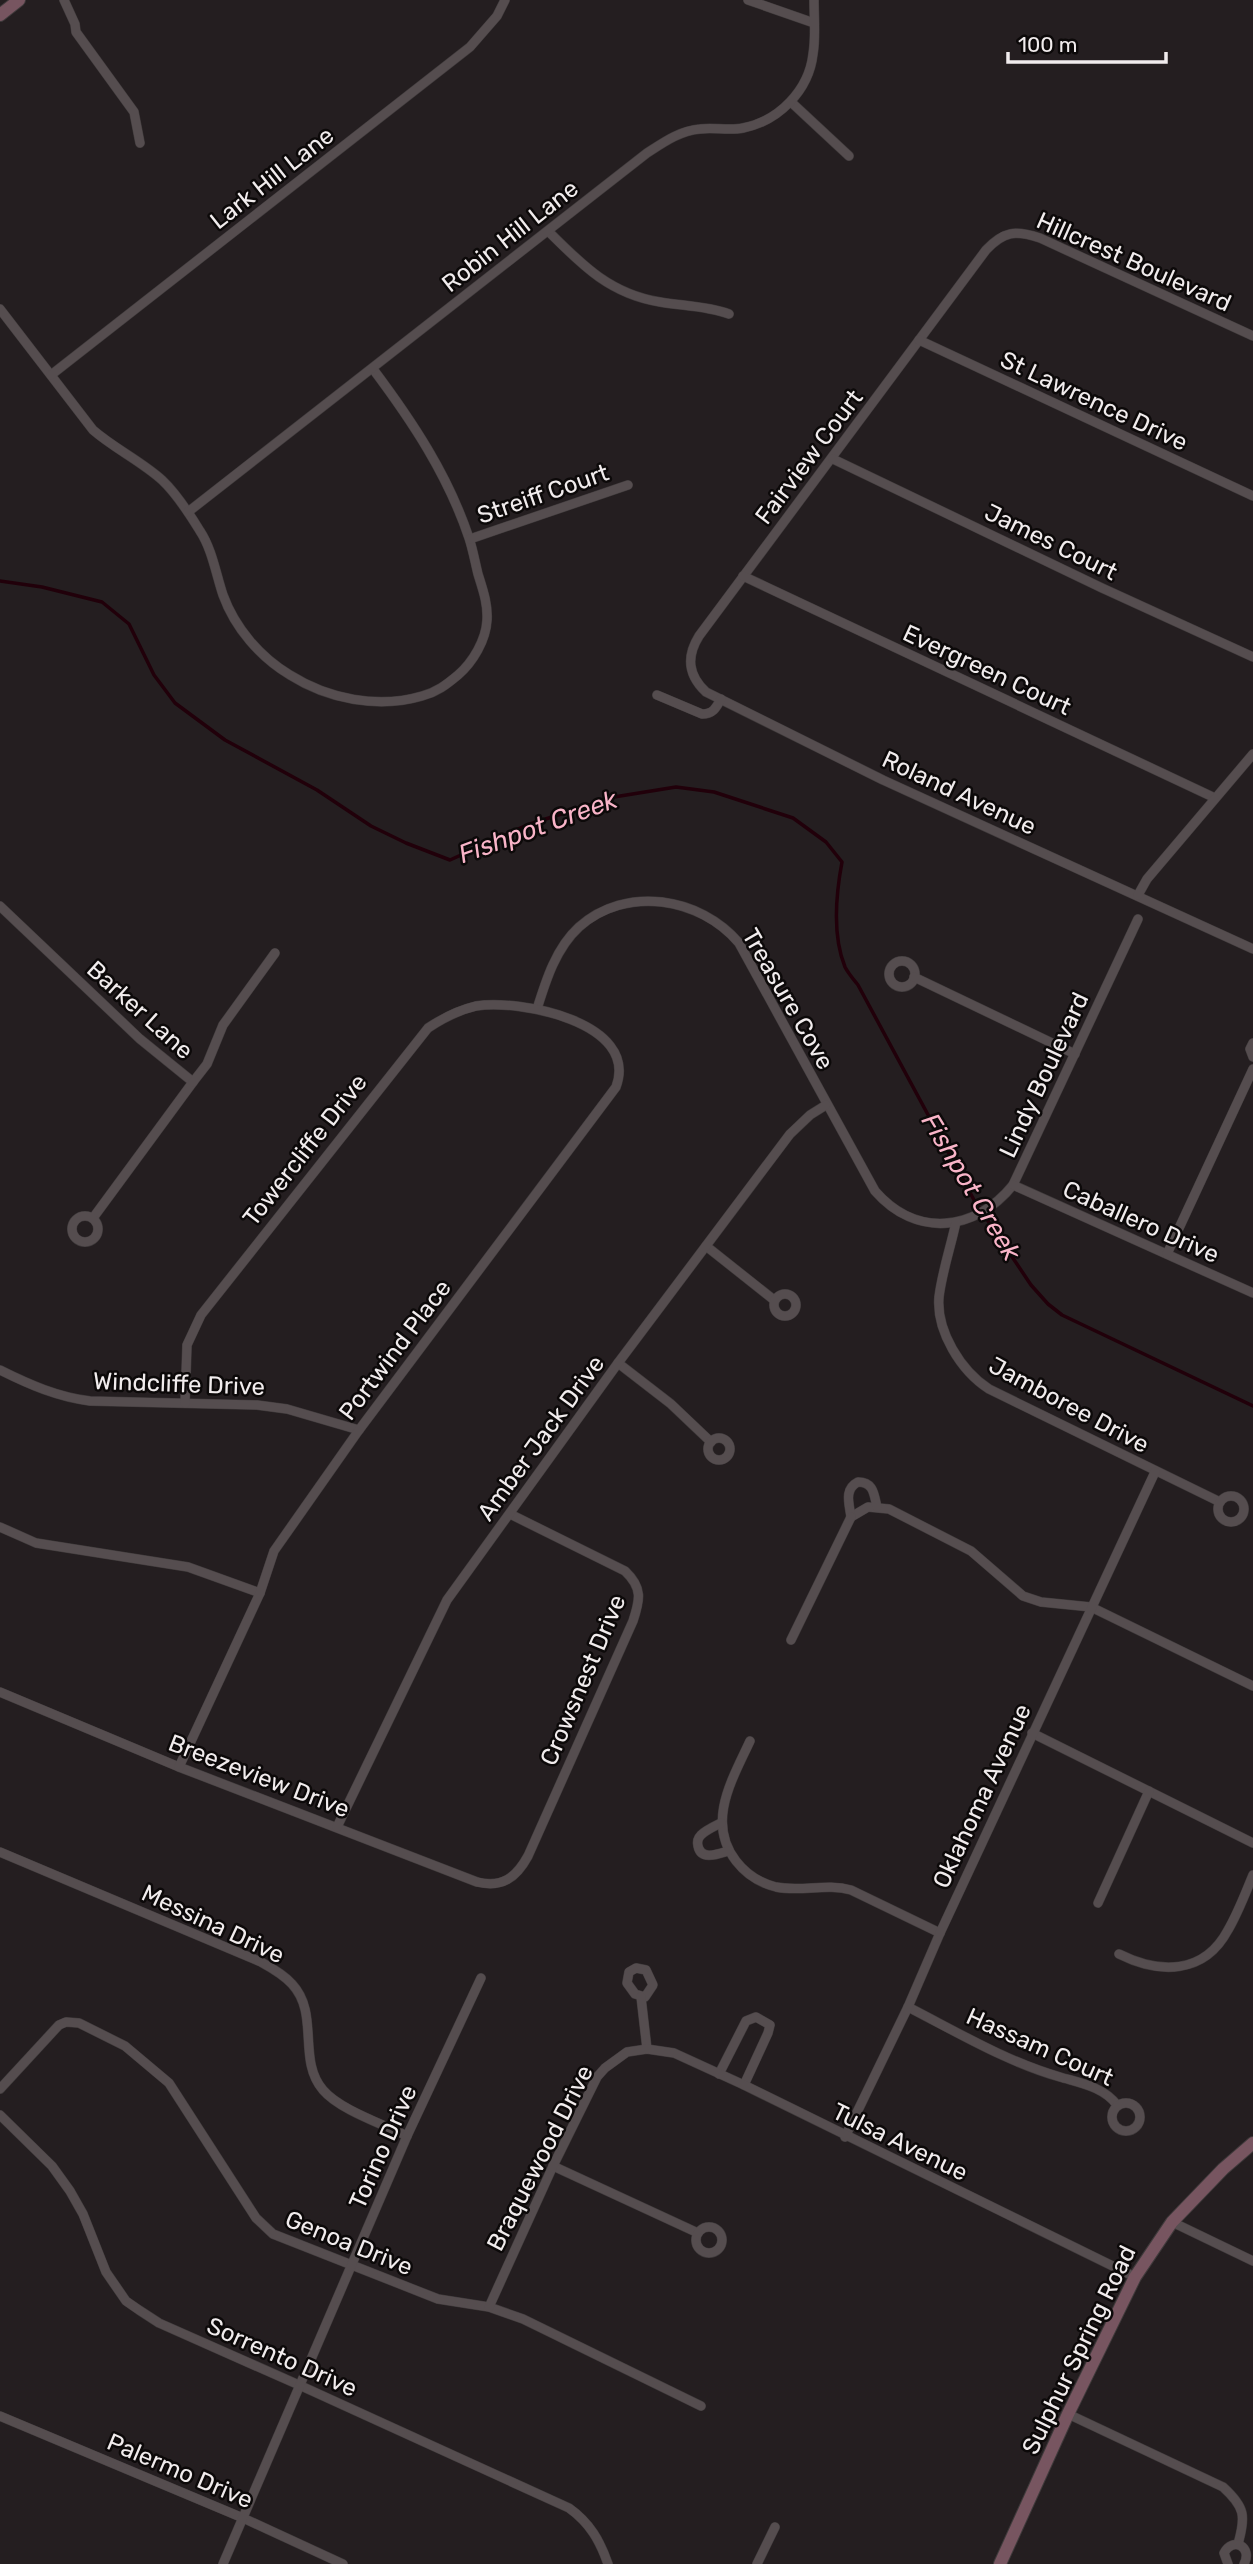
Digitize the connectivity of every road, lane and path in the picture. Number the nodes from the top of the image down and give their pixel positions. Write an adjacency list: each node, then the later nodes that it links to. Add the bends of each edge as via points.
1 (19, 0): 6 (main road)
2 (64, 0): 9 (street, via 76,33 134,112)
3 (505, 0): 18 (street, Lark Hill Lane, via 470,47)
4 (748, 0): 7 (street)
5 (814, 0): 7 (street, Robin Hill Lane)
6 (0, 15)
7 (814, 23): 8 (street, Robin Hill Lane, via 810,70)
8 (791, 102): 10 (street); 11 (street, Robin Hill Lane, via 744,128 701,129 671,137)
9 (140, 143)
10 (849, 156)
11 (548, 231): 14 (street, via 586,270 606,283 657,302); 17 (street, Robin Hill Lane)
12 (998, 237): 15 (street, Hillcrest Boulevard, via 1016,233 1040,237); 16 (street, Fairview Court)
13 (0, 309): 18 (street)
14 (729, 314)
15 (1253, 335)
16 (919, 340): 19 (street, Fairview Court); 21 (street, St Lawrence Drive)
17 (373, 369): 22 (street, Robin Hill Lane); 23 (street, via 418,430)
18 (51, 375): 22 (street, via 93,430 164,482)
19 (833, 459): 24 (street, Fairview Court); 25 (street, James Court)
20 (628, 485): 23 (street, Streiff Court)
21 (1253, 496)
22 (188, 512): 23 (street, via 203,535 235,622 253,644 307,685 355,700 418,698 436,692 466,668 485,636 487,620 486,598)
23 (470, 539)
24 (743, 576): 27 (street, Fairview Court, via 689,657 699,685); 29 (street, Evergreen Court)
25 (1253, 657)
26 (657, 695): 27 (street, via 702,714 709,714)
27 (721, 699): 30 (street, Roland Avenue, via 883,780)
28 (1253, 754): 29 (street)
29 (1215, 798): 30 (street)
30 (1138, 895): 33 (street, Roland Avenue)
31 (0, 906): 41 (street, Barker Lane, via 140,1039)
32 (1138, 919): 38 (street, Lindy Boulevard)
33 (1253, 949)
34 (275, 953): 41 (street, via 220,1030 207,1064)
35 (914, 977): 38 (street)
36 (537, 1009): 42 (street, Treasure Cove, via 554,962 578,929 595,915 647,901 686,906 712,919 739,943); 53 (street, Towercliffe Drive, via 475,1007 443,1018 415,1041 201,1315 187,1345); 54 (street, Portwind Place, via 571,1018 608,1045 618,1066 615,1087)
37 (1253, 1043): 39 (street)
38 (1075, 1054): 43 (street, Lindy Boulevard)
39 (1253, 1057)
40 (1253, 1069): 48 (street)
41 (193, 1082): 44 (street, Barker Lane)
42 (826, 1105): 45 (street, Treasure Cove, via 875,1191 894,1209); 47 (street, Amber Jack Drive, via 790,1134)
43 (1013, 1185): 46 (street, Lindy Boulevard, via 1004,1196); 48 (street, Caballero Drive)
44 (93, 1218)
45 (916, 1219): 46 (street, Lindy Boulevard, via 941,1226)
46 (956, 1222): 56 (street, Jamboree Drive, via 939,1298 947,1337 963,1365 980,1384)
47 (706, 1246): 50 (street); 51 (street, Amber Jack Drive)
48 (1167, 1254): 49 (street, Caballero Drive)
49 (1253, 1293)
50 (774, 1300)
51 (618, 1363): 55 (street); 59 (street, Amber Jack Drive)
52 (0, 1370): 53 (street, Windcliffe Drive, via 33,1387 74,1399)
53 (185, 1403): 54 (street, Windcliffe Drive, via 272,1406)
54 (359, 1430): 62 (street, Portwind Place, via 274,1551)
55 (711, 1442)
56 (1155, 1472): 57 (street, Jamboree Drive); 63 (street, Oklahoma Avenue)
57 (1220, 1503)
58 (877, 1507): 60 (street); 60 (street, via 872,1487 858,1482 848,1492); 63 (street, via 971,1551 1023,1596)
59 (510, 1514): 72 (street, Amber Jack Drive, via 440,1612); 77 (street, Crowsnest Drive, via 625,1571 640,1594 633,1621 528,1856)
60 (852, 1517): 64 (street)
61 (0, 1527): 62 (street, via 36,1543 188,1567)
62 (260, 1593): 69 (street, Portwind Place)
63 (1091, 1608): 65 (street); 67 (street, Oklahoma Avenue)
64 (791, 1640)
65 (1253, 1686)
66 (0, 1692): 69 (street, Breezeview Drive)
67 (1032, 1733): 70 (street); 79 (street, Oklahoma Avenue)
68 (750, 1741): 71 (street, via 723,1802)
69 (179, 1767): 72 (street, Breezeview Drive)
70 (1149, 1791): 73 (street); 78 (street)
71 (721, 1823): 74 (street); 74 (street, via 702,1833 698,1846 709,1856)
72 (337, 1827): 77 (street, Breezeview Drive, via 477,1882 498,1885)
73 (1253, 1843)
74 (728, 1851): 79 (street, via 742,1869 774,1886 841,1887)
75 (0, 1852): 90 (street, Messina Drive, via 273,1969 292,1984 303,2004 310,2066 325,2092)
76 (1253, 1875): 80 (street, via 1228,1932 1206,1956 1165,1968)
77 (507, 1881)
78 (1098, 1903)
79 (940, 1933): 83 (street, Oklahoma Avenue)
80 (1119, 1954)
81 (481, 1978): 90 (street, Torino Drive)
82 (641, 1997): 84 (street)
83 (908, 2007): 88 (street, Hassam Court, via 1034,2070 1090,2086); 91 (street, Oklahoma Avenue)
84 (647, 2049): 85 (street, Tulsa Avenue, via 674,2053); 93 (street, Braquewood Drive, via 627,2052 597,2077)
85 (719, 2074): 86 (street, Tulsa Avenue); 86 (street, via 746,2021 756,2017 770,2025)
86 (744, 2085): 91 (street, Tulsa Avenue)
87 (0, 2089): 97 (street, Genoa Drive, via 66,2022 79,2023 125,2046 169,2083 265,2228)
88 (1117, 2105)
89 (0, 2115): 100 (street, Sorrento Drive, via 52,2166 70,2191 106,2272 126,2301 159,2323)
90 (407, 2137): 97 (street, Torino Drive)
91 (845, 2137): 98 (street, Tulsa Avenue)
92 (1253, 2143): 94 (main road, Sulphur Spring Road)
93 (553, 2166): 95 (street); 99 (street, Braquewood Drive)
94 (1172, 2222): 96 (street); 98 (main road, Sulphur Spring Road)
95 (698, 2233)
96 (1253, 2261)
97 (352, 2266): 99 (street, Genoa Drive, via 438,2299); 100 (street, Torino Drive)
98 (1135, 2277): 102 (main road, Sulphur Spring Road)
99 (489, 2308): 101 (street, Genoa Drive, via 523,2319)
100 (299, 2385): 104 (street, Torino Drive); 109 (street, Sorrento Drive, via 569,2508 589,2524)
101 (701, 2406)
102 (1068, 2414): 106 (street, via 1223,2487 1237,2502 1244,2522); 111 (main road, Sulphur Spring Road)
103 (0, 2416): 104 (street, Palermo Drive)
104 (243, 2518): 107 (street, Torino Drive); 108 (street, Palermo Drive)
105 (775, 2527): 110 (street)
106 (1238, 2544): 112 (street, via 1225,2550); 113 (street, via 1247,2552)
107 (223, 2564)
108 (343, 2564)
109 (608, 2564)
110 (757, 2564)
111 (1000, 2564)
112 (1227, 2564)
113 (1244, 2564)

